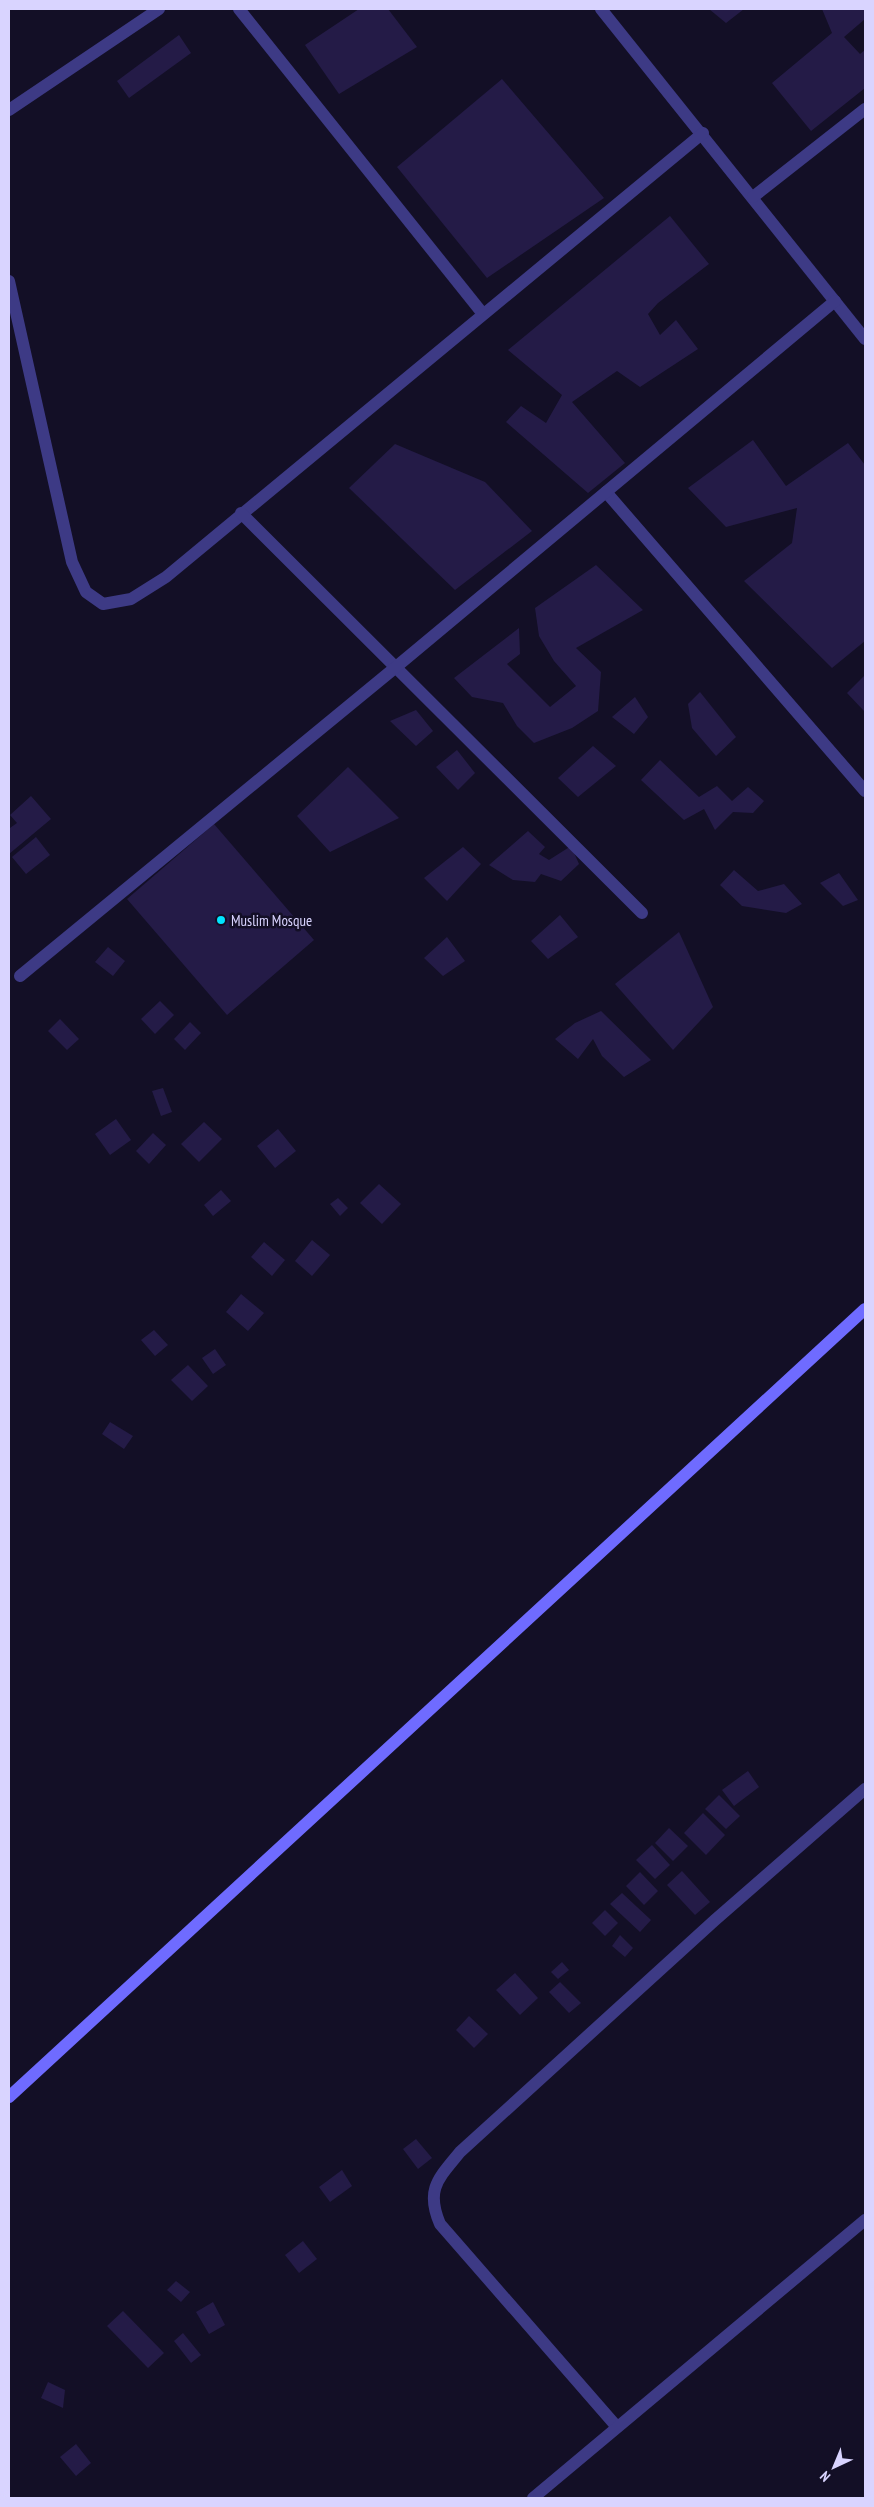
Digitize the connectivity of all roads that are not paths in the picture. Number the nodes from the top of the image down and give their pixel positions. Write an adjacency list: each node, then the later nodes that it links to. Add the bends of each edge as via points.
1 (159, 9): 5 (street)
2 (239, 9): 10 (street)
3 (601, 9): 6 (street)
4 (865, 109): 7 (street)
5 (9, 110)
6 (703, 133): 7 (street); 10 (street)
7 (754, 197): 9 (street)
8 (9, 282): 13 (street, via 72,562 86,592 103,604 131,599 166,577)
9 (835, 301): 11 (street); 12 (street)
10 (483, 314): 13 (street)
11 (865, 339)
12 (606, 492): 14 (street); 15 (street)
13 (241, 513): 14 (street)
14 (396, 667): 16 (street); 17 (street)
15 (865, 791)
16 (642, 912)
17 (20, 976)
18 (865, 1310): 20 (street)
19 (865, 1789): 22 (street, via 715,1920 460,2152 438,2180 433,2196 440,2224)
20 (9, 2097)
21 (865, 2220): 22 (street)
22 (617, 2427): 23 (street)
23 (534, 2498)

